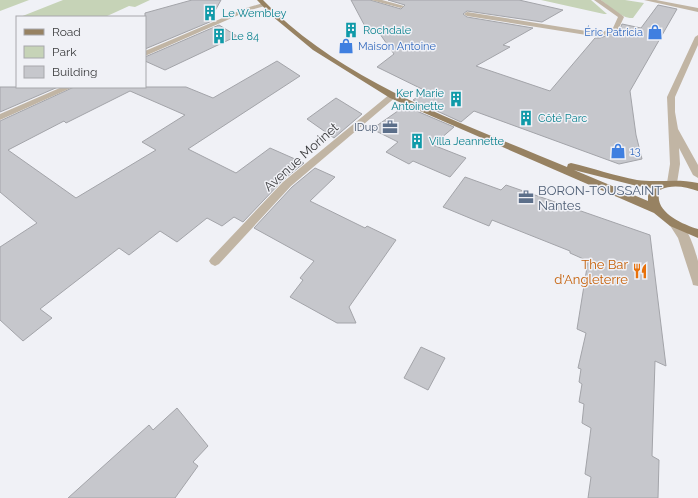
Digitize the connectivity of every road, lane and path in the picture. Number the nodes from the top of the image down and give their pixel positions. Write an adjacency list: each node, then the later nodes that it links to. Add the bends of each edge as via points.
1 (374, 0): 5 (street)
2 (597, 0): 7 (street, via 621,17 616,28 599,35)
3 (647, 0): 6 (street)
4 (262, 3): 9 (street); 11 (main road, via 315,50)
5 (401, 6)
6 (698, 10)
7 (467, 14)
8 (698, 37): 13 (street, via 671,97)
9 (146, 54)
10 (67, 88): 12 (street)
11 (393, 96): 14 (main road); 22 (street, Avenue Morinet, via 287,184)
12 (0, 117)
13 (674, 128): 15 (street); 16 (street, via 675,164)
14 (537, 157): 17 (main road, via 637,183); 19 (main road)
15 (698, 175)
16 (672, 183): 17 (main road); 18 (main road)
17 (661, 185): 19 (main road, via 656,188 652,197)
18 (698, 187)
19 (658, 210): 20 (main road)
20 (675, 224): 21 (main road); 23 (street, via 684,237)
21 (698, 234)
22 (215, 261)
23 (698, 281)

